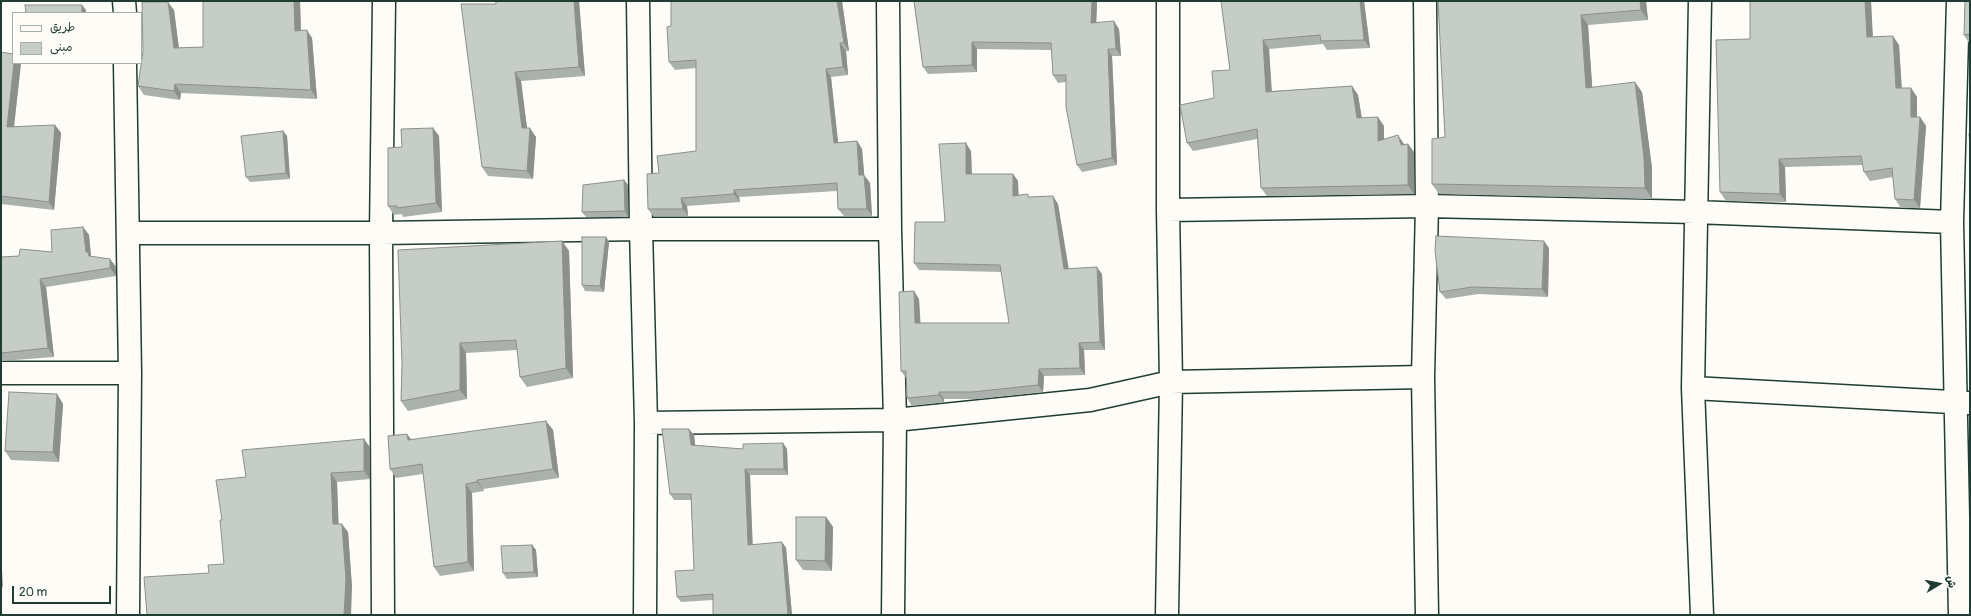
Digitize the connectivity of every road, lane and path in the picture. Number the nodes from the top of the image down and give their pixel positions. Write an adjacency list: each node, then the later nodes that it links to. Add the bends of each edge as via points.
1 (124, 1): 9 (street)
2 (384, 1): 18 (street)
3 (638, 1): 15 (street)
4 (888, 1): 16 (street)
5 (1168, 1): 12 (street)
6 (1425, 1): 11 (street)
7 (1700, 1): 13 (street)
8 (1958, 1): 14 (street)
9 (124, 12)
10 (125, 64): 17 (street)
11 (1427, 206): 12 (street); 13 (street); 21 (street)
12 (1168, 210): 22 (street)
13 (1696, 212): 14 (street); 23 (street)
14 (1952, 222): 24 (street)
15 (640, 229): 16 (street); 18 (street); 26 (street)
16 (890, 229): 25 (street)
17 (128, 233): 18 (street); 20 (street)
18 (381, 233): 28 (street)
19 (1, 373): 20 (street)
20 (130, 373): 27 (street)
21 (1424, 377): 22 (street); 32 (street)
22 (1171, 382): 25 (street, via 1090,400); 31 (street)
23 (1693, 388): 24 (street); 33 (street)
24 (1963, 403): 34 (street)
25 (895, 420): 26 (street); 30 (street)
26 (646, 423): 29 (street)
27 (128, 615)
28 (383, 615)
29 (645, 615)
30 (893, 615)
31 (1166, 615)
32 (1427, 615)
33 (1702, 615)
34 (1960, 615)

